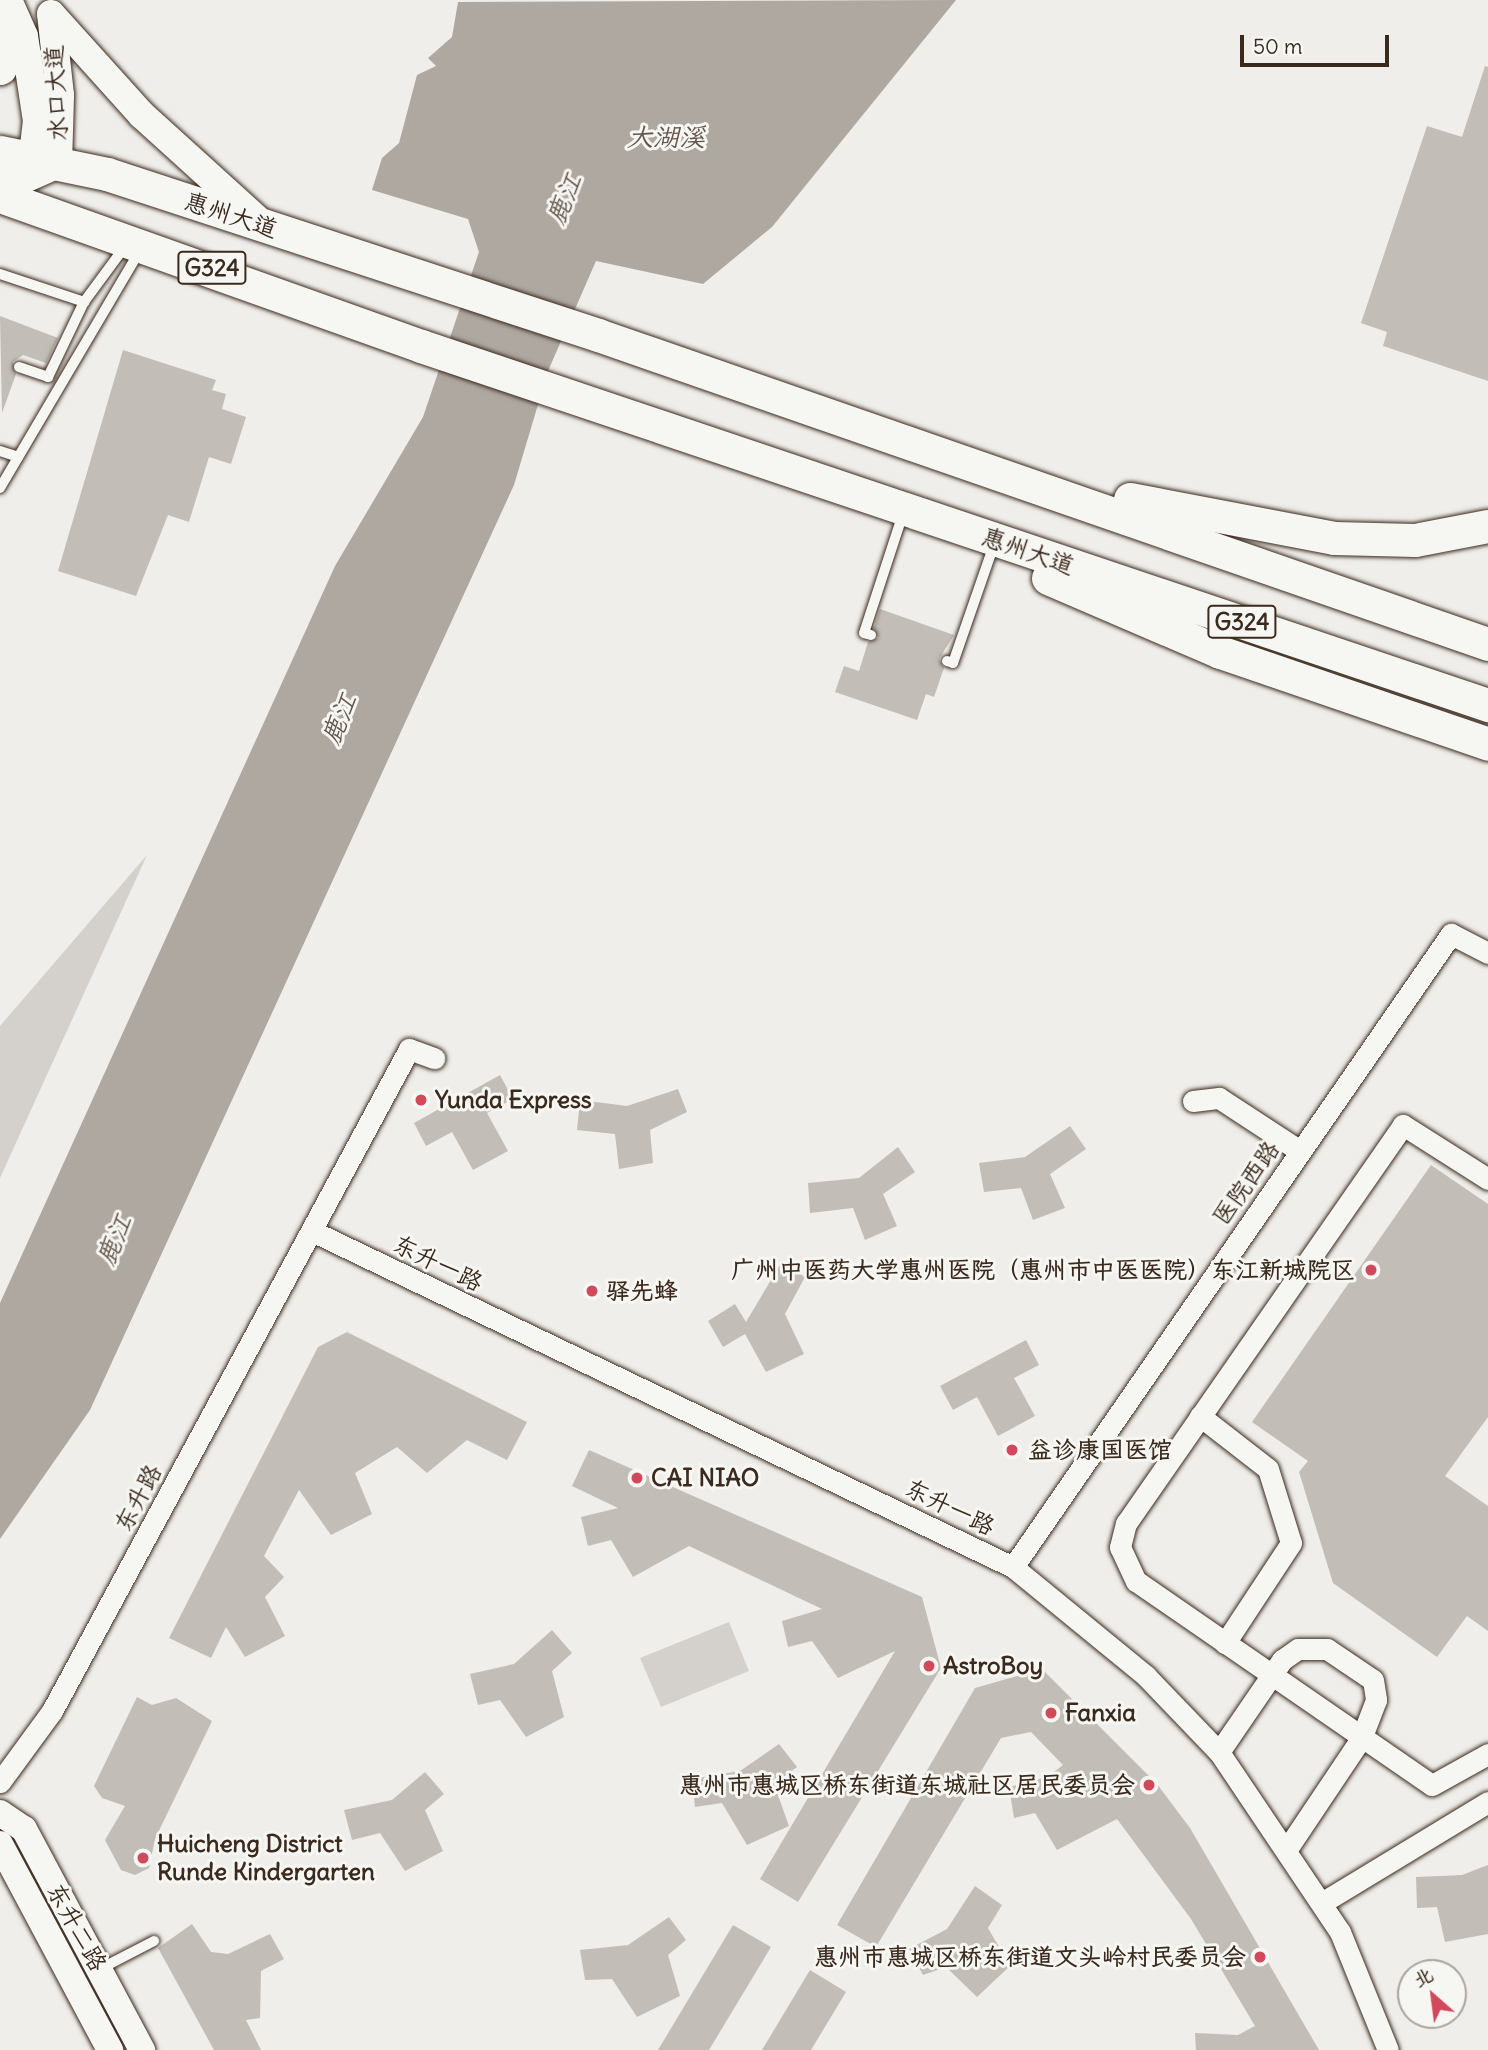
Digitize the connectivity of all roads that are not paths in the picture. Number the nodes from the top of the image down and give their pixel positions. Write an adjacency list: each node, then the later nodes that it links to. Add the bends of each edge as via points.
1 (9, 6): 3 (highway); 4 (main road, 水口大道, via 24,36 36,113)
2 (50, 7): 5 (main road, 水口大道, via 60,94); 8 (main road, via 168,142)
3 (2, 64)
4 (13, 155): 5 (highway, 惠州大道 / G324); 6 (main road, 水口大道)
5 (58, 164): 6 (main road, 水口大道); 8 (highway, 惠州大道 / G324)
6 (0, 188)
7 (0, 196): 9 (highway, G324)
8 (266, 227): 15 (highway, 惠州大道 / G324)
9 (136, 242): 11 (lane); 14 (lane); 17 (highway, 惠州大道 / G324, via 421,346)
10 (0, 274): 11 (lane)
11 (84, 302): 12 (lane, via 48,377)
12 (19, 367)
13 (0, 451): 14 (lane)
14 (18, 457): 16 (lane)
15 (1001, 474): 18 (highway, via 1334,538 1415,540); 21 (highway, G324)
16 (0, 488)
17 (905, 508): 19 (highway, 惠州大道 / G324); 20 (lane, via 864,633)
18 (1488, 526)
19 (995, 540): 22 (lane, via 953,663); 23 (highway, 惠州大道 / G324); 24 (highway, via 1036,573 1220,652)
20 (871, 635)
21 (1488, 644)
22 (947, 661)
23 (1488, 705)
24 (1488, 744)
25 (1488, 953): 28 (street, 医院西路, via 1451,933)
26 (434, 1058): 30 (street, 东升路, via 409,1049)
27 (1193, 1101): 28 (street, via 1219,1098)
28 (1300, 1151): 32 (street, 医院西路)
29 (1488, 1179): 31 (street, via 1403,1125)
30 (312, 1231): 32 (street, 东升一路); 38 (street, 东升路, via 52,1711)
31 (1200, 1416): 33 (street, via 1268,1469 1291,1543); 33 (street, via 1126,1523 1119,1547 1136,1581)
32 (1013, 1567): 36 (street, 东升一路, via 1146,1676)
33 (1225, 1643): 34 (street)
34 (1272, 1675): 35 (street); 35 (street, via 1291,1653 1312,1646 1365,1672 1377,1693); 36 (street)
35 (1362, 1737): 37 (street, via 1432,1785); 42 (street)
36 (1219, 1752): 42 (street, 东升一路)
37 (1488, 1754)
38 (0, 1782)
39 (1488, 1802): 43 (street)
40 (0, 1813): 45 (street, 东升二路, via 24,1829)
41 (0, 1844): 47 (street, 东升二路)
42 (1287, 1849): 43 (street, 东升一路)
43 (1323, 1902): 46 (street, 东升一路)
44 (155, 1941): 45 (lane)
45 (100, 1969): 48 (street, 东升二路)
46 (1389, 2047)
47 (110, 2050)
48 (142, 2050)

